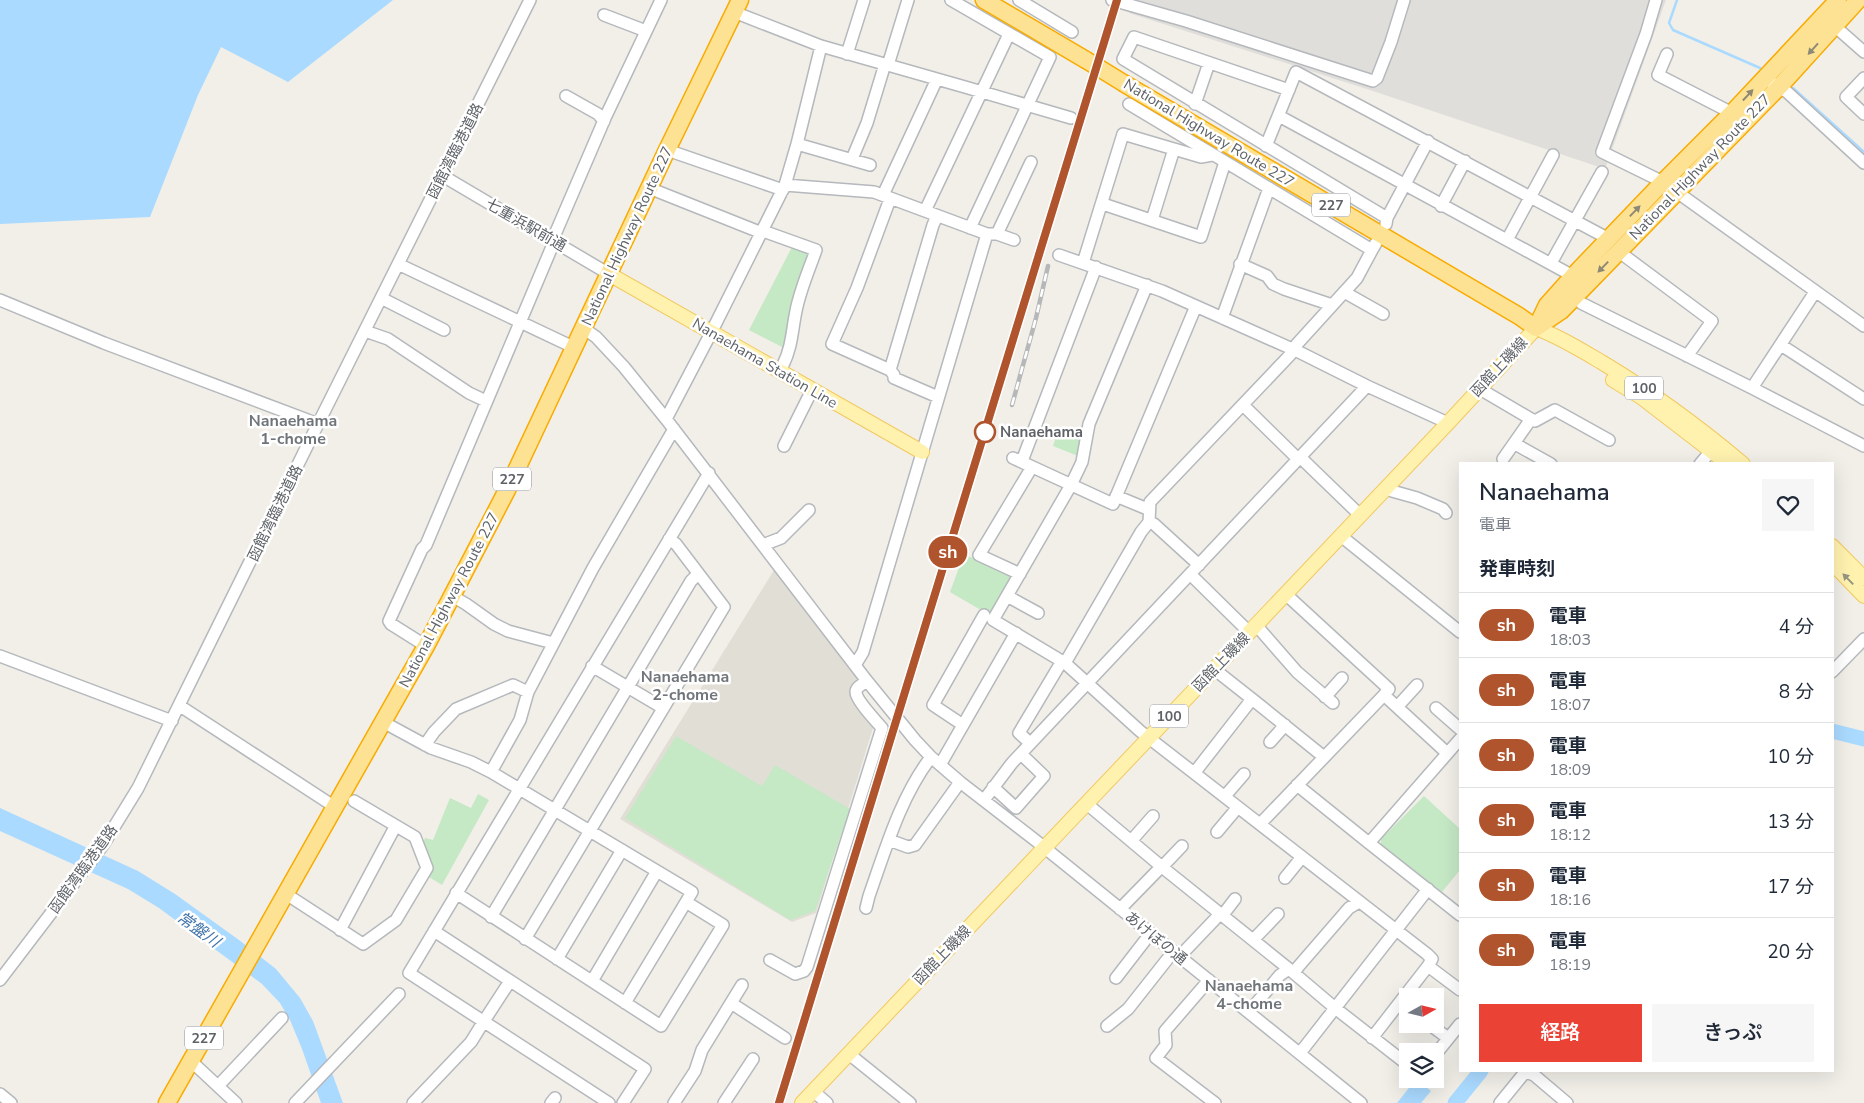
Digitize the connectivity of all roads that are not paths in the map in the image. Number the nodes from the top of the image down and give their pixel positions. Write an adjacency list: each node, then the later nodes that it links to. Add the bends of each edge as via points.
1 (530, 0): 54 (street, 函館湾臨港道路)
2 (661, 0): 16 (street)
3 (864, 0): 21 (street)
4 (908, 0): 24 (street)
5 (951, 0): 18 (street)
6 (984, 0): 72 (highway, National Highway Route 227 / 227, bridge)
7 (1019, 0): 17 (street)
8 (1112, 0): 9 (street, via 1373,81 1391,42)
9 (1404, 0)
10 (1656, 0): 56 (street, via 1602,152)
11 (1838, 0): 15 (highway, National Highway Route 227)
12 (1858, 0): 15 (highway, National Highway Route 227)
13 (737, 6): 19 (street); 44 (highway, National Highway Route 227 / 227)
14 (604, 15): 16 (street)
15 (1829, 21): 20 (street); 25 (highway, National Highway Route 227); 28 (highway, National Highway Route 227, one-way to 28)
16 (646, 31): 39 (street)
17 (1072, 32)
18 (1009, 34): 30 (street); 34 (street, via 1050,57)
19 (820, 46): 21 (street); 41 (street)
20 (1864, 52)
21 (847, 54): 24 (street)
22 (1667, 54): 35 (street, via 1658,74)
23 (1209, 63): 29 (street); 33 (street); 33 (street, via 1134,36 1123,59)
24 (886, 65): 27 (street); 47 (street)
25 (1764, 78): 28 (street); 35 (highway, National Highway Route 227, one-way to 25)
26 (1864, 78): 36 (street, via 1846,97)
27 (937, 79): 30 (street); 61 (street)
28 (1779, 87): 51 (street); 56 (highway, National Highway Route 227)
29 (1289, 90): 37 (street); 40 (street, via 1296,72)
30 (982, 92): 34 (street); 64 (street)
31 (566, 96): 39 (street, via 598,114)
32 (1129, 104): 45 (street)
33 (1195, 104): 42 (street)
34 (1028, 105): 38 (street); 69 (street)
35 (1732, 112): 56 (highway, National Highway Route 227)
36 (1864, 114)
37 (1279, 116): 42 (street); 55 (street)
38 (1071, 118)
39 (604, 121): 75 (street)
40 (1428, 141): 48 (street); 55 (street)
41 (797, 144): 47 (street); 58 (street)
42 (1266, 146): 66 (street)
43 (1174, 149): 45 (street, via 1201,157); 62 (street, via 1124,134); 67 (street)
44 (667, 150): 57 (highway, National Highway Route 227 / 227); 58 (street)
45 (1212, 155): 50 (street)
46 (1553, 156): 60 (street)
47 (852, 159): 52 (street)
48 (1465, 161): 60 (street); 63 (street)
49 (1030, 162): 71 (street)
50 (1225, 162): 59 (street); 67 (street, via 1201,236)
51 (1864, 163)
52 (870, 165)
53 (1602, 172): 68 (street)
54 (442, 176): 75 (street, 七重浜駅前通); 81 (street, 函館湾臨港道路)
55 (1404, 185): 63 (street); 66 (street)
56 (1669, 187): 76 (highway, National Highway Route 227); 88 (street)
57 (649, 188): 70 (street); 84 (highway, National Highway Route 227 / 227)
58 (784, 188): 61 (street, via 868,190); 70 (street)
59 (1269, 188): 77 (street); 82 (street)
60 (1531, 196): 68 (street); 74 (street)
61 (887, 197): 64 (street); 108 (street, via 857,288 832,344)
62 (1102, 204): 67 (street); 79 (street)
63 (1441, 206): 74 (street)
64 (925, 211): 65 (street)
65 (937, 216): 69 (street); 108 (street)
66 (1387, 218): 72 (street)
67 (1152, 220)
68 (1576, 220): 76 (street); 80 (street)
69 (970, 228): 71 (street)
70 (763, 232): 100 (street); 107 (street, via 816,250 800,294 792,341)
71 (992, 234): 73 (street); 113 (street)
72 (1380, 234): 77 (street); 99 (highway, National Highway Route 227 / 227)
73 (1014, 240)
74 (1507, 240): 80 (street)
75 (554, 242): 84 (street, 七重浜駅前通); 96 (street)
76 (1613, 245): 85 (highway, National Highway Route 227); 99 (highway, National Highway Route 227, one-way to 99, via 1561,311); 106 (street, via 1712,321)
77 (1372, 250): 87 (street, via 1357,278)
78 (1059, 254): 79 (street)
79 (1083, 263): 83 (street)
80 (1550, 263): 85 (street)
81 (398, 264): 89 (street, 函館湾臨港道路); 96 (street)
82 (1240, 264): 92 (street, via 1267,276 1273,284 1284,289); 95 (street)
83 (1096, 268): 86 (street); 130 (street)
84 (609, 274): 98 (highway, National Highway Route 227 / 227); 100 (main road, Nanaehama Station Line)
85 (1573, 276): 99 (highway, National Highway Route 227, via 1547,305)
86 (1146, 285): 93 (street); 136 (street, via 1089,424 1082,462)
87 (1344, 292): 92 (street); 94 (street)
88 (1815, 292): 97 (street); 103 (street)
89 (381, 298): 101 (street); 102 (street, 函館湾臨港道路)
90 (0, 300): 120 (street)
91 (1581, 303): 106 (street)
92 (1332, 305): 105 (street)
93 (1196, 306): 95 (street); 138 (street)
94 (1383, 314)
95 (1222, 318): 105 (street)
96 (521, 322): 104 (street); 115 (street)
97 (1864, 326)
98 (583, 328): 104 (highway, National Highway Route 227 / 227); 117 (street, あけぼの通, via 619,361)
99 (1536, 328): 111 (main road, 函館上磯線 / 100); 126 (main road, 函館上磯線 / 100, via 1554,343 1641,397); 134 (main road, 函館上磯線 / 100, via 1558,336 1643,387)
100 (713, 329): 112 (main road, Nanaehama Station Line); 117 (street)
101 (444, 330)
102 (365, 331): 115 (street, via 388,339); 120 (street, 函館湾臨港道路)
103 (1781, 345): 110 (street); 114 (street)
104 (573, 348): 154 (highway, National Highway Route 227 / 227, via 507,490)
105 (1293, 349): 109 (street); 116 (street)
106 (1687, 356): 110 (street)
107 (783, 364)
108 (890, 370): 113 (street, via 894,378)
109 (1367, 386): 119 (street); 128 (street)
110 (1752, 388): 125 (street)
111 (1480, 389): 118 (street); 119 (main road, 函館上磯線 / 100)
112 (812, 390): 124 (street); 127 (main road, Nanaehama Station Line)
113 (938, 397): 127 (street)
114 (1864, 400)
115 (486, 402): 165 (street, via 426,545 389,621)
116 (1243, 404): 128 (street); 139 (street, via 1150,502)
117 (666, 419): 121 (street, あけぼの通)
118 (1531, 419): 122 (street, via 1535,421 1556,410); 123 (street)
119 (1448, 423): 142 (main road, 函館上磯線 / 100)
120 (318, 424): 180 (street, 函館湾臨港道路)
121 (674, 429): 135 (street, あけぼの通); 164 (street)
122 (1609, 440)
123 (1515, 444): 129 (street); 131 (street)
124 (784, 446)
125 (1864, 446)
126 (1712, 451): 132 (street); 133 (main road, 函館上磯線 / 100)
127 (922, 452): 168 (street, via 863,652)
128 (1299, 458): 142 (street); 148 (street)
129 (1503, 459)
130 (1022, 462): 136 (street); 151 (street, via 979,555)
131 (1547, 462)
132 (1702, 462)
133 (1726, 462)
134 (1741, 462)
135 (709, 474): 145 (street); 168 (street, あけぼの通)
136 (1071, 486): 138 (street, via 1112,504); 151 (street)
137 (1392, 492): 141 (street, via 1417,498)
138 (1116, 496): 139 (street)
139 (1149, 509): 143 (street)
140 (809, 510): 146 (street, via 781,538)
141 (1446, 513)
142 (1360, 516): 144 (main road, 函館上磯線 / 100)
143 (1149, 522): 148 (street); 167 (street)
144 (1341, 536): 160 (main road, 函館上磯線 / 100); 161 (street)
145 (669, 539): 150 (street); 169 (street)
146 (768, 543)
147 (1834, 548): 153 (main road)
148 (1199, 565): 152 (street)
149 (1834, 565): 156 (main road, one-way to 149)
150 (698, 574): 176 (street); 182 (street, via 724,607)
151 (1020, 574): 155 (street)
152 (1190, 574): 160 (street); 174 (street)
153 (1864, 578)
154 (452, 596): 164 (street, via 508,631); 165 (highway, National Highway Route 227 / 227)
155 (1008, 596): 158 (street); 162 (street, via 993,620)
156 (1864, 596)
157 (1291, 599): 178 (street, via 1389,689)
158 (1038, 613)
159 (984, 615): 187 (street, via 933,705)
160 (1253, 628): 170 (main road, 函館上磯線 / 100); 172 (street, via 1329,700)
161 (1459, 631)
162 (1016, 633): 167 (street); 187 (street)
163 (1864, 639): 171 (street)
164 (553, 643): 177 (street)
165 (426, 646): 185 (highway, National Highway Route 227 / 227)
166 (0, 656): 184 (street)
167 (1064, 662): 174 (street); 192 (street, via 1019,732)
168 (854, 664): 173 (street, あけぼの通)
169 (592, 666): 176 (street); 204 (street)
170 (1214, 669): 179 (street); 189 (main road, 函館上磯線 / 100)
171 (1834, 670)
172 (1342, 678)
173 (867, 681): 197 (street, あけぼの通); 247 (street, via 856,692 882,728 807,967 804,972 796,974)
174 (1088, 683): 189 (street); 192 (street)
175 (1417, 685): 181 (street)
176 (628, 687): 182 (street); 211 (street)
177 (528, 692): 193 (street, via 513,685 456,709); 198 (street, via 520,720)
178 (1384, 695): 181 (street); 196 (street)
179 (1252, 699): 186 (street); 199 (street)
180 (180, 706): 184 (street, 函館湾臨港道路); 210 (street)
181 (1397, 707): 194 (street)
182 (663, 708): 215 (street)
183 (1436, 708): 188 (street)
184 (172, 721): 250 (street, 函館湾臨港道路, via 138,788 103,845)
185 (382, 722): 193 (street); 210 (highway, National Highway Route 227 / 227)
186 (1284, 724): 191 (street); 196 (street)
187 (964, 725): 197 (street)
188 (1459, 729)
189 (1150, 737): 199 (street); 208 (main road, 函館上磯線 / 100)
190 (1459, 740): 194 (street)
191 (1270, 742)
192 (1030, 744): 195 (street)
193 (425, 745): 198 (street)
194 (1448, 753): 219 (street)
195 (1021, 754): 203 (street); 203 (street, via 1044,776 1016,808)
196 (1324, 757): 202 (street)
197 (936, 761): 201 (street, あけぼの通); 217 (street, via 913,783)
198 (491, 772): 204 (street)
199 (1195, 772): 205 (street)
200 (1244, 774): 205 (street)
201 (960, 782): 206 (street, あけぼの通); 217 (street, via 915,845 908,847)
202 (1297, 785): 213 (street); 219 (street)
203 (993, 787): 206 (street)
204 (519, 788): 211 (street); 228 (street)
205 (1225, 796): 209 (street)
206 (984, 800): 221 (street, あけぼの通)
207 (354, 801): 214 (street)
208 (1087, 804): 218 (street); 221 (main road, 函館上磯線 / 100)
209 (1238, 807): 213 (street); 216 (street)
210 (335, 808): 229 (highway, National Highway Route 227 / 227)
211 (554, 809): 215 (street); 238 (street)
212 (1153, 816): 218 (street)
213 (1260, 824): 223 (street)
214 (396, 827): 239 (street); 239 (street, via 415,837 427,868 396,920 363,944)
215 (590, 830): 222 (street); 243 (street)
216 (1217, 832)
217 (889, 840): 233 (street)
218 (1131, 841): 224 (street)
219 (1369, 842): 227 (street)
220 (1182, 846): 224 (street)
221 (1044, 848): 234 (street, あけぼの通); 274 (main road, 函館上磯線 / 100)
222 (622, 850): 225 (street); 246 (street)
223 (1302, 857): 226 (street); 232 (street)
224 (1161, 867): 234 (street); 237 (street)
225 (656, 870): 231 (street, via 692,892); 254 (street)
226 (1285, 878)
227 (1428, 889): 235 (street); 240 (street)
228 (456, 893): 238 (street); 241 (street)
229 (286, 894): 239 (street); 277 (highway, National Highway Route 227 / 227)
230 (1235, 899): 237 (street)
231 (686, 902): 259 (street); 259 (street, via 723,925 661,1026)
232 (1359, 902): 240 (street); 249 (street, via 1349,908)
233 (866, 908)
234 (1120, 909): 242 (street, あけぼの通)
235 (1459, 913)
236 (1278, 914): 244 (street)
237 (1221, 915): 244 (street); 245 (street)
238 (491, 916): 243 (street)
239 (340, 930)
240 (1394, 930): 248 (street, via 1432,959); 261 (street)
241 (434, 931): 253 (street); 265 (street, via 409,973)
242 (1150, 934): 245 (street, あけぼの通); 251 (street)
243 (525, 939): 246 (street)
244 (1253, 940): 249 (street)
245 (1176, 954): 252 (street, あけぼの通); 267 (street, via 1128,1009)
246 (558, 959): 254 (street)
247 (770, 960)
248 (1428, 966): 256 (street); 257 (street)
249 (1292, 971): 261 (street); 263 (street, via 1280,975)
250 (1, 976)
251 (1116, 978)
252 (1208, 980): 263 (street, あけぼの通); 295 (street, via 1165,1031 1166,1045 1156,1058)
253 (510, 981): 265 (street); 289 (street, via 645,1069)
254 (592, 981): 259 (street)
255 (742, 985): 260 (street)
256 (1414, 988)
257 (1459, 989)
258 (399, 994): 286 (street)
259 (625, 1003)
260 (731, 1003): 269 (street); 290 (street)
261 (1335, 1008): 270 (street); 273 (street)
262 (1399, 1009): 270 (street)
263 (1249, 1012): 273 (street, あけぼの通)
264 (282, 1018): 279 (street)
265 (484, 1021): 287 (street, via 471,1042); 288 (street)
266 (1459, 1025): 271 (street)
267 (1107, 1026)
268 (1442, 1033): 271 (street)
269 (785, 1038)
270 (1372, 1038): 275 (street)
271 (1448, 1038): 272 (street)
272 (1444, 1043)
273 (1300, 1053): 282 (street, あけぼの通)
274 (849, 1054): 280 (main road, 函館上磯線 / 100); 294 (street)
275 (1399, 1058)
276 (753, 1059): 291 (street)
277 (191, 1061): 279 (street); 284 (highway, National Highway Route 227 / 227)
278 (1526, 1072): 296 (street); 297 (street)
279 (218, 1086): 285 (street)
280 (812, 1092): 292 (main road, 函館上磯線 / 100); 293 (street)
281 (0, 1094): 283 (street)
282 (1353, 1101)
283 (11, 1103)
284 (167, 1103)
285 (236, 1103)
286 (295, 1103)
287 (413, 1103)
288 (609, 1103)
289 (623, 1103)
290 (674, 1103)
291 (724, 1103)
292 (802, 1103)
293 (827, 1103)
294 (910, 1103)
295 (1214, 1103)
296 (1500, 1103)
297 (1567, 1103)

